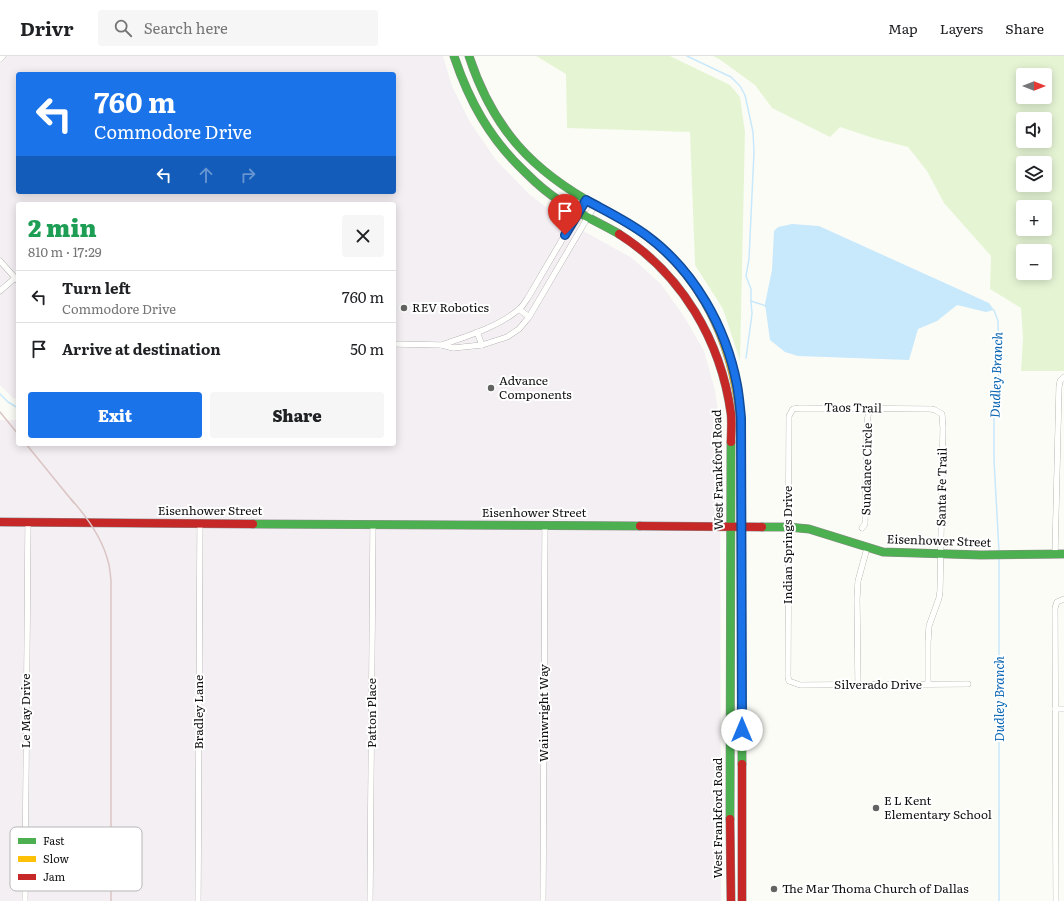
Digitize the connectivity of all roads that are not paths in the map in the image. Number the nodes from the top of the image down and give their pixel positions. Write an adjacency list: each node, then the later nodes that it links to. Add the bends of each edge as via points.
1 (3, 56): 4 (street)
2 (454, 56): 7 (main road, West Frankford Road, via 472,103 497,143 542,188)
3 (469, 56): 5 (main road, West Frankford Road, via 484,95 506,131 530,159 554,180)
4 (0, 59)
5 (586, 200): 6 (main road, West Frankford Road); 7 (street)
6 (594, 204): 8 (street); 28 (main road, West Frankford Road, via 655,242 682,270 713,314 737,384 741,418)
7 (579, 212): 8 (main road, West Frankford Road); 12 (street)
8 (588, 217): 13 (street); 27 (main road, West Frankford Road, via 636,246 666,273 695,309 705,326 720,362 731,416)
9 (0, 261): 10 (street)
10 (16, 280): 11 (street)
11 (0, 291)
12 (520, 309): 13 (street); 14 (street)
13 (530, 317): 17 (street, via 507,337)
14 (477, 332): 16 (street); 17 (street)
15 (396, 344): 16 (street)
16 (442, 345): 17 (street, via 452,348)
17 (482, 346)
18 (1064, 377): 33 (street, via 1058,388)
19 (793, 409): 20 (street, Taos Trail); 29 (street, Indian Springs Drive, via 789,416)
20 (869, 409): 21 (street, Taos Trail); 30 (street, Sundance Circle, via 865,524)
21 (913, 409): 32 (street, Santa Fe Trail, via 935,410 942,414)
22 (0, 522): 23 (main road, Eisenhower Street)
23 (28, 522): 24 (main road, Eisenhower Street); 41 (street, Le May Drive)
24 (200, 523): 25 (main road, Eisenhower Street); 44 (street, Bradley Lane)
25 (373, 524): 26 (main road, Eisenhower Street); 45 (street, Patton Place)
26 (545, 525): 27 (main road, Eisenhower Street); 46 (street, Wainwright Way)
27 (731, 526): 28 (main road, Eisenhower Street); 47 (main road, West Frankford Road)
28 (743, 527): 29 (main road, Eisenhower Street); 48 (main road, West Frankford Road)
29 (788, 527): 31 (main road, Eisenhower Street, via 824,533); 35 (street, Indian Springs Drive)
30 (862, 528)
31 (867, 548): 32 (main road, Eisenhower Street, via 900,553); 38 (street, via 858,581)
32 (942, 554): 33 (main road, Eisenhower Street); 36 (street, Santa Fe Trail, via 939,598 929,626)
33 (1060, 554)
34 (1064, 599): 39 (street, via 1057,602 1055,608)
35 (789, 681): 38 (street, Silverado Drive, via 800,685)
36 (928, 684): 37 (street, Silverado Drive); 38 (street, Silverado Drive)
37 (968, 684)
38 (858, 685)
39 (1055, 708): 40 (street); 49 (street)
40 (1064, 709)
41 (26, 827)
42 (25, 891): 43 (street, Le May Drive)
43 (25, 901)
44 (198, 901)
45 (370, 901)
46 (543, 901)
47 (731, 901)
48 (742, 901)
49 (1056, 901)

